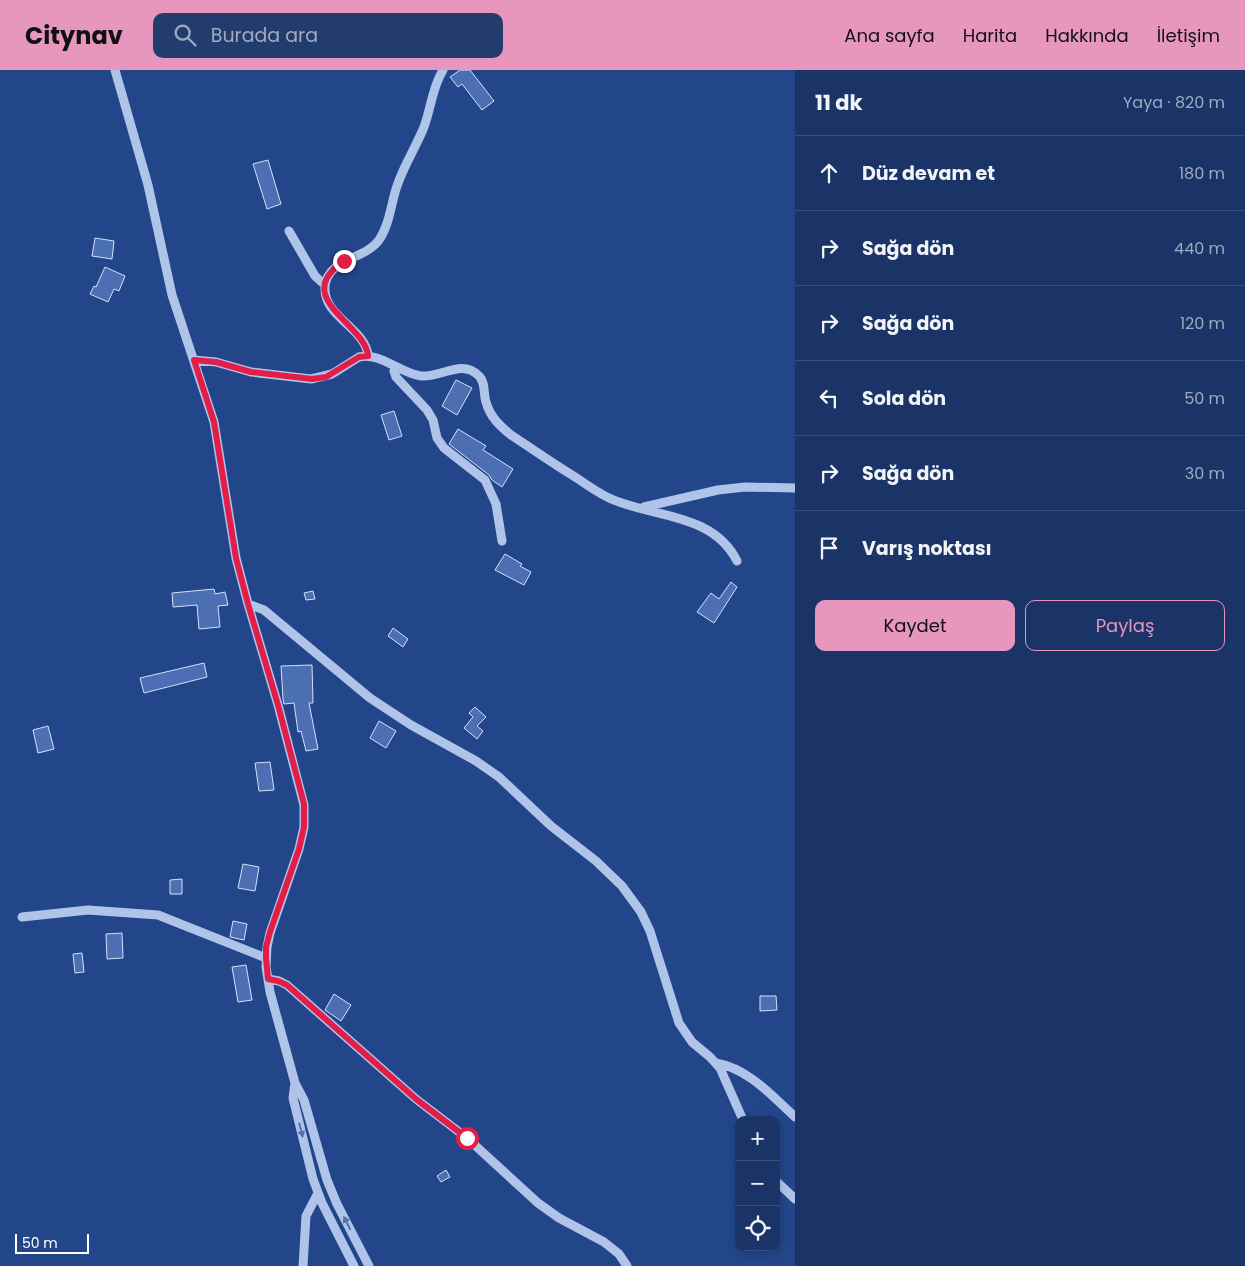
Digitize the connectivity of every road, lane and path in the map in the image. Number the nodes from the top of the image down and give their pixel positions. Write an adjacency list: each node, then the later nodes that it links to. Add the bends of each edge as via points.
1 (115, 70): 6 (street, via 148,185 172,295)
2 (443, 70): 4 (street, via 435,85 422,131 397,186 384,232 367,252 338,266)
3 (288, 231): 4 (street, via 315,276)
4 (325, 285): 5 (street, via 328,302 364,342)
5 (368, 356): 6 (street, via 359,357 326,377 312,379 251,372 216,362); 7 (street)
6 (194, 360): 12 (street, via 214,422 230,525)
7 (395, 367): 9 (street, via 426,376 456,368 472,371 483,382 490,414 511,435 604,495); 10 (street, via 396,377 427,410 444,448 485,480 496,504)
8 (795, 488): 9 (street, via 718,490)
9 (641, 507): 11 (street, via 712,532)
10 (502, 541)
11 (737, 561)
12 (248, 604): 14 (street, via 278,705 305,816 299,849 270,932); 16 (street, via 264,610 390,712 476,760 499,777 622,886 648,926 683,1030)
13 (22, 917): 14 (street, via 88,910 158,915)
14 (266, 958): 15 (street)
15 (268, 979): 17 (street); 26 (street, via 287,985 538,1203 604,1242 619,1254)
16 (716, 1063): 18 (street); 19 (street, via 730,1065 748,1075)
17 (295, 1083): 21 (street, one-way to 21, via 293,1098); 25 (street, one-way to 17, via 337,1204 304,1100)
18 (741, 1116)
19 (795, 1116)
20 (780, 1185): 22 (street)
21 (318, 1193): 23 (street, via 306,1216); 24 (street)
22 (795, 1199)
23 (303, 1266)
24 (354, 1266)
25 (369, 1266)
26 (627, 1266)

